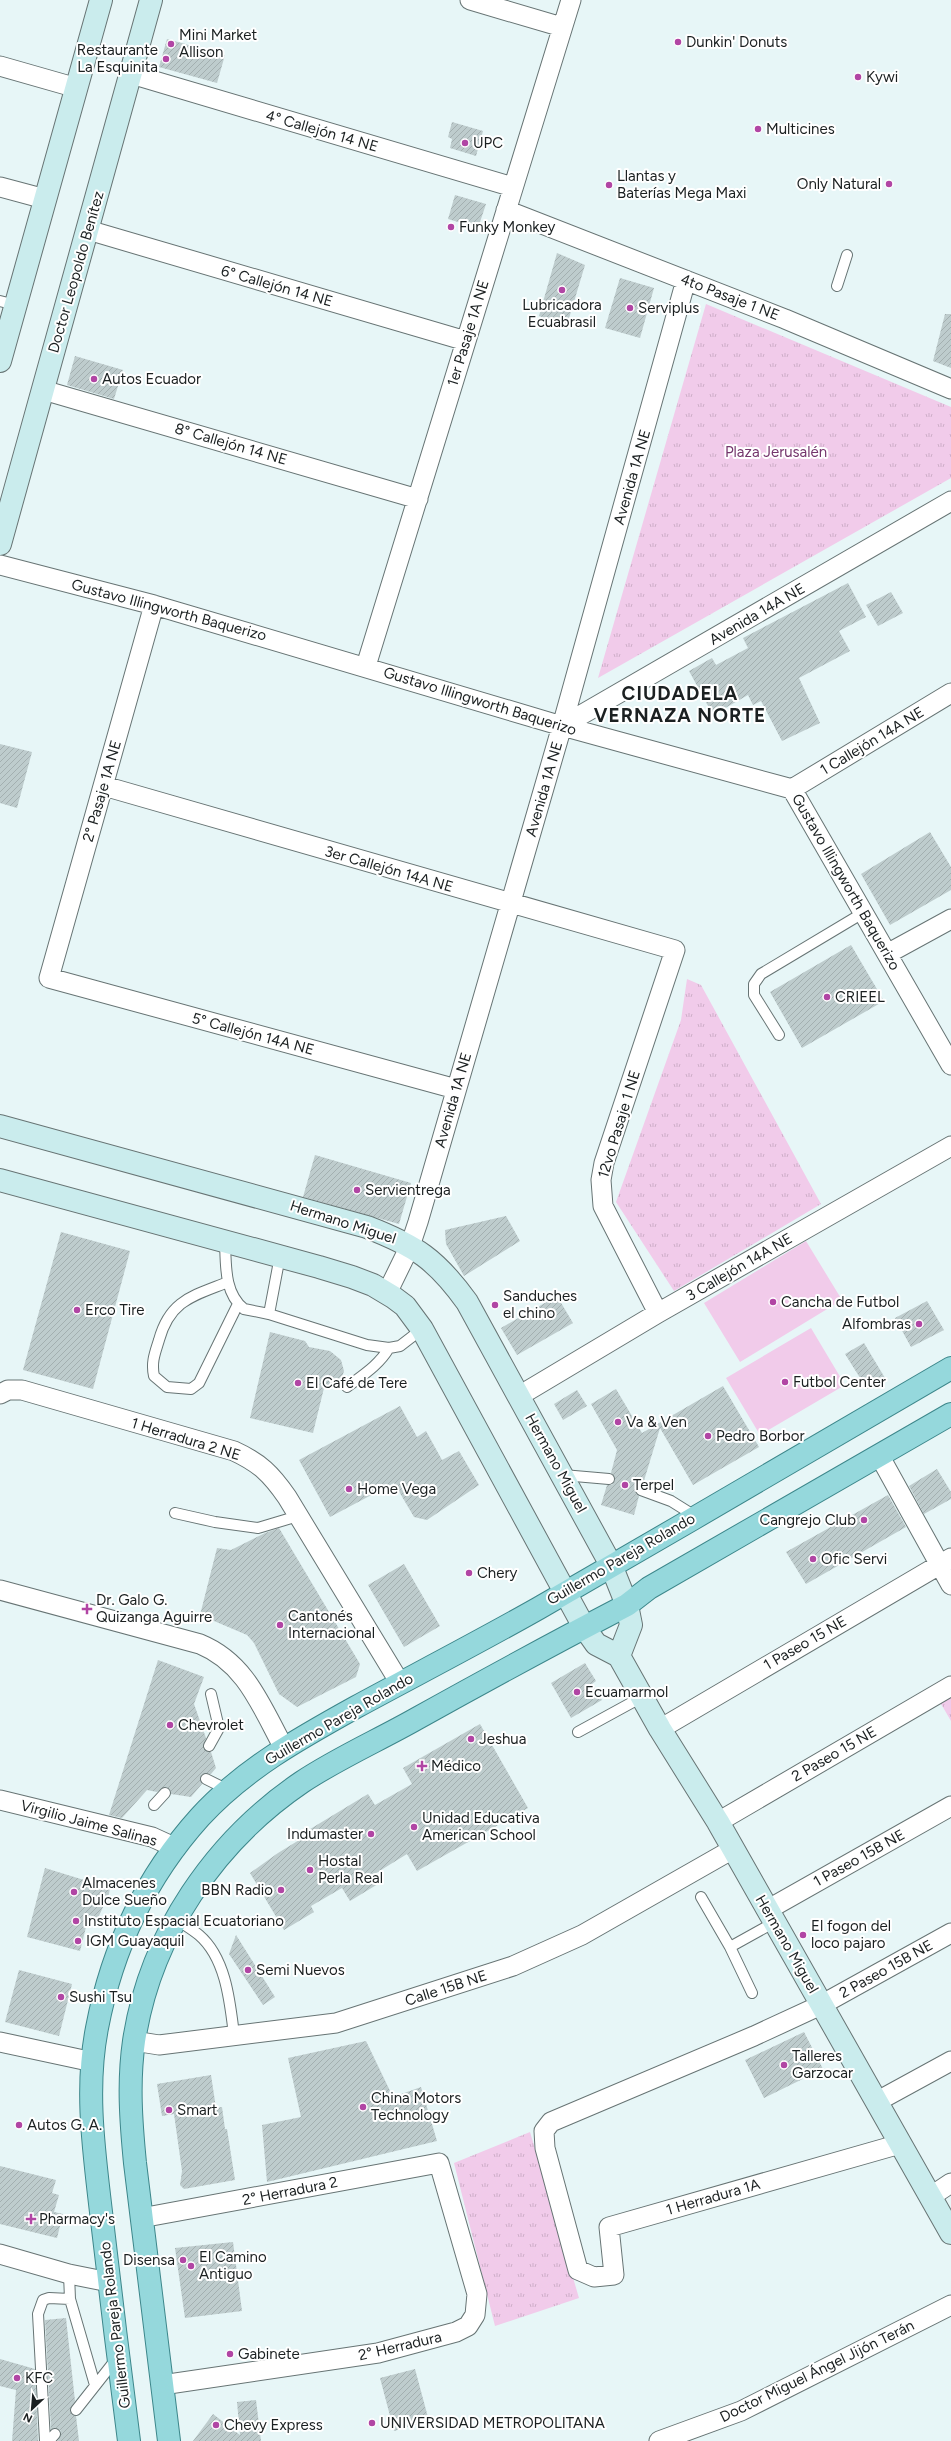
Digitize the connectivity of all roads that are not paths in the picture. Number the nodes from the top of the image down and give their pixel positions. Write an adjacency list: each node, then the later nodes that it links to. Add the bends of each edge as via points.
1 (100, 0): 8 (street)
2 (151, 0): 7 (street, Doctor Leopoldo Benítez)
3 (470, 0): 5 (street)
4 (571, 0): 5 (street, 1er Pasaje 1A NE)
5 (562, 27): 10 (street, 1er Pasaje 1A NE)
6 (0, 66): 8 (street)
7 (131, 74): 10 (street, 4° Callejón 14 NE); 13 (street, Doctor Leopoldo Benítez)
8 (77, 88): 11 (street)
9 (0, 187): 11 (street)
10 (513, 187): 12 (street, 1er Pasaje 1A NE)
11 (45, 199): 17 (street)
12 (506, 210): 15 (street, 4to Pasaje 1 NE); 18 (street, 1er Pasaje 1A NE)
13 (88, 230): 18 (street, 6° Callejón 14 NE); 21 (street, Doctor Leopoldo Benítez)
14 (847, 256): 16 (lane)
15 (686, 280): 20 (street, 4to Pasaje 1 NE); 29 (street, Avenida 1A NE)
16 (837, 286)
17 (8, 303): 19 (street)
18 (466, 341): 22 (street, 1er Pasaje 1A NE)
19 (0, 361)
20 (951, 389)
21 (43, 390): 22 (street, 8° Callejón 14 NE); 24 (street, Doctor Leopoldo Benítez)
22 (418, 499): 27 (street, 1er Pasaje 1A NE)
23 (951, 501): 29 (street, Avenida 14A NE)
24 (0, 544)
25 (0, 565): 26 (street, Gustavo Illingworth Baquerizo)
26 (154, 604): 27 (street, Gustavo Illingworth Baquerizo); 30 (street, 2° Pasaje 1A NE)
27 (366, 666): 29 (street, Gustavo Illingworth Baquerizo)
28 (951, 693): 31 (street, 1 Callejón 14A NE)
29 (562, 726): 31 (street, Gustavo Illingworth Baquerizo); 32 (street, Avenida 1A NE)
30 (104, 786): 32 (street, 3er Callejón 14A NE); 37 (street, 2° Pasaje 1A NE)
31 (792, 789): 33 (street, Gustavo Illingworth Baquerizo)
32 (510, 904): 35 (street, 3er Callejón 14A NE); 40 (street, Avenida 1A NE)
33 (863, 913): 36 (street, Gustavo Illingworth Baquerizo); 38 (lane, via 761,974 757,979 754,995)
34 (951, 919): 36 (street)
35 (675, 950): 50 (street, 12vo Pasaje 1 NE, via 604,1163 601,1180 603,1206)
36 (887, 954): 39 (street, Gustavo Illingworth Baquerizo)
37 (49, 978): 40 (street, 5° Callejón 14A NE)
38 (779, 1035)
39 (951, 1065)
40 (456, 1090): 45 (street, Avenida 1A NE)
41 (0, 1126): 45 (street, Hermano Miguel, via 334,1216)
42 (951, 1146): 50 (street, 3 Callejón 14A NE)
43 (0, 1180): 44 (street)
44 (225, 1241): 46 (street); 47 (lane)
45 (410, 1246): 48 (street, Avenida 1A NE); 60 (street, Hermano Miguel, via 442,1270 467,1302)
46 (280, 1256): 48 (street, via 352,1277); 51 (lane)
47 (228, 1282): 49 (lane); 49 (lane, via 176,1305 163,1324 152,1363 154,1376 167,1387 191,1389 199,1383)
48 (387, 1293): 52 (street, via 405,1306)
49 (238, 1304): 51 (lane, via 244,1309)
50 (658, 1313): 56 (street, 3 Callejón 14A NE)
51 (269, 1314): 53 (lane, via 367,1345)
52 (422, 1329): 53 (lane, via 400,1346); 70 (street)
53 (389, 1348): 55 (lane, via 384,1358)
54 (951, 1368): 65 (main road, Guillermo Pareja Rolando)
55 (347, 1387)
56 (529, 1390)
57 (0, 1394): 64 (street, 1 Herradura 2 NE, via 8,1390 22,1390 234,1451 255,1461 272,1476)
58 (951, 1414): 59 (main road)
59 (879, 1455): 66 (street); 71 (main road, via 649,1588)
60 (563, 1475): 61 (lane); 67 (street, Hermano Miguel)
61 (609, 1479)
62 (641, 1490): 65 (lane, via 671,1500)
63 (175, 1513): 64 (lane, via 258,1528)
64 (298, 1516): 74 (street, 1 Herradura 2 NE)
65 (695, 1516): 67 (main road, Guillermo Pareja Rolando)
66 (945, 1561): 68 (street); 78 (street, 1 Paseo 15 NE)
67 (611, 1565): 70 (main road, Guillermo Pareja Rolando); 71 (street, Hermano Miguel)
68 (951, 1585)
69 (0, 1590): 81 (street, via 200,1644 217,1651 241,1672)
70 (565, 1591): 72 (street); 74 (main road, Guillermo Pareja Rolando)
71 (627, 1604): 72 (main road); 73 (street, Hermano Miguel, via 631,1625)
72 (584, 1628): 73 (street, via 596,1644); 93 (main road, via 304,1782 255,1819 230,1844 187,1899)
73 (619, 1656): 77 (street, Hermano Miguel)
74 (400, 1683): 81 (main road, Guillermo Pareja Rolando)
75 (951, 1686): 88 (street, 2 Paseo 15 NE)
76 (211, 1694): 80 (lane, via 219,1728)
77 (642, 1697): 78 (street, Hermano Miguel); 79 (lane)
78 (660, 1729): 88 (street, Hermano Miguel)
79 (578, 1732)
80 (209, 1746)
81 (284, 1748): 83 (main road, Guillermo Pareja Rolando)
82 (206, 1779): 83 (lane)
83 (228, 1790): 89 (main road, Guillermo Pareja Rolando, via 200,1817)
84 (165, 1793): 86 (lane)
85 (0, 1800): 89 (street, Virgilio Jaime Salinas, via 152,1837)
86 (154, 1804)
87 (951, 1806): 92 (street, 1 Paseo 15B NE)
88 (718, 1822): 90 (street, Hermano Miguel)
89 (176, 1848): 102 (main road, Guillermo Pareja Rolando, via 131,1918 116,1955 104,1992)
90 (733, 1849): 92 (street, Hermano Miguel); 98 (street, Calle 15B NE, via 582,1935 513,1966 336,2023)
91 (701, 1897): 95 (lane)
92 (771, 1916): 95 (lane); 97 (street, Hermano Miguel)
93 (176, 1919): 98 (lane, via 199,1935 211,1949 222,1973); 99 (main road, via 154,1967 142,2002)
94 (951, 1933): 97 (street, 2 Paseo 15B NE)
95 (730, 1947): 96 (lane)
96 (752, 1993)
97 (821, 2005): 103 (street, Hermano Miguel); 104 (street, 1 Herradura 1A, via 551,2122 544,2131 545,2148 578,2270 594,2277 614,2275 609,2227)
98 (234, 2035): 99 (street, Calle 15B NE, via 159,2045)
99 (134, 2041): 108 (main road, via 131,2120)
100 (0, 2042): 102 (street)
101 (951, 2061): 103 (street)
102 (93, 2062): 112 (main road, Guillermo Pareja Rolando, via 91,2120)
103 (876, 2102): 104 (street, Hermano Miguel)
104 (900, 2144): 107 (street, Hermano Miguel)
105 (439, 2163): 108 (street, 2° Herradura 2); 117 (street, 2° Herradura, via 477,2294 475,2315 468,2326 456,2332 378,2353)
106 (951, 2183): 107 (street)
107 (930, 2196): 109 (street, Hermano Miguel)
108 (141, 2218): 117 (main road)
109 (951, 2233)
110 (0, 2254): 111 (street)
111 (69, 2274): 112 (street); 113 (lane)
112 (109, 2282): 115 (main road, Guillermo Pareja Rolando)
113 (70, 2300): 116 (lane); 119 (lane, via 43,2300 38,2314)
114 (951, 2305): 122 (street, Doctor Miguel Ángel Jijón Terán, via 741,2411)
115 (118, 2356): 116 (lane); 120 (main road, Guillermo Pareja Rolando)
116 (95, 2385): 118 (lane)
117 (162, 2385): 121 (main road)
118 (76, 2410)
119 (45, 2441)
120 (129, 2441)
121 (169, 2441)
122 (659, 2441)

